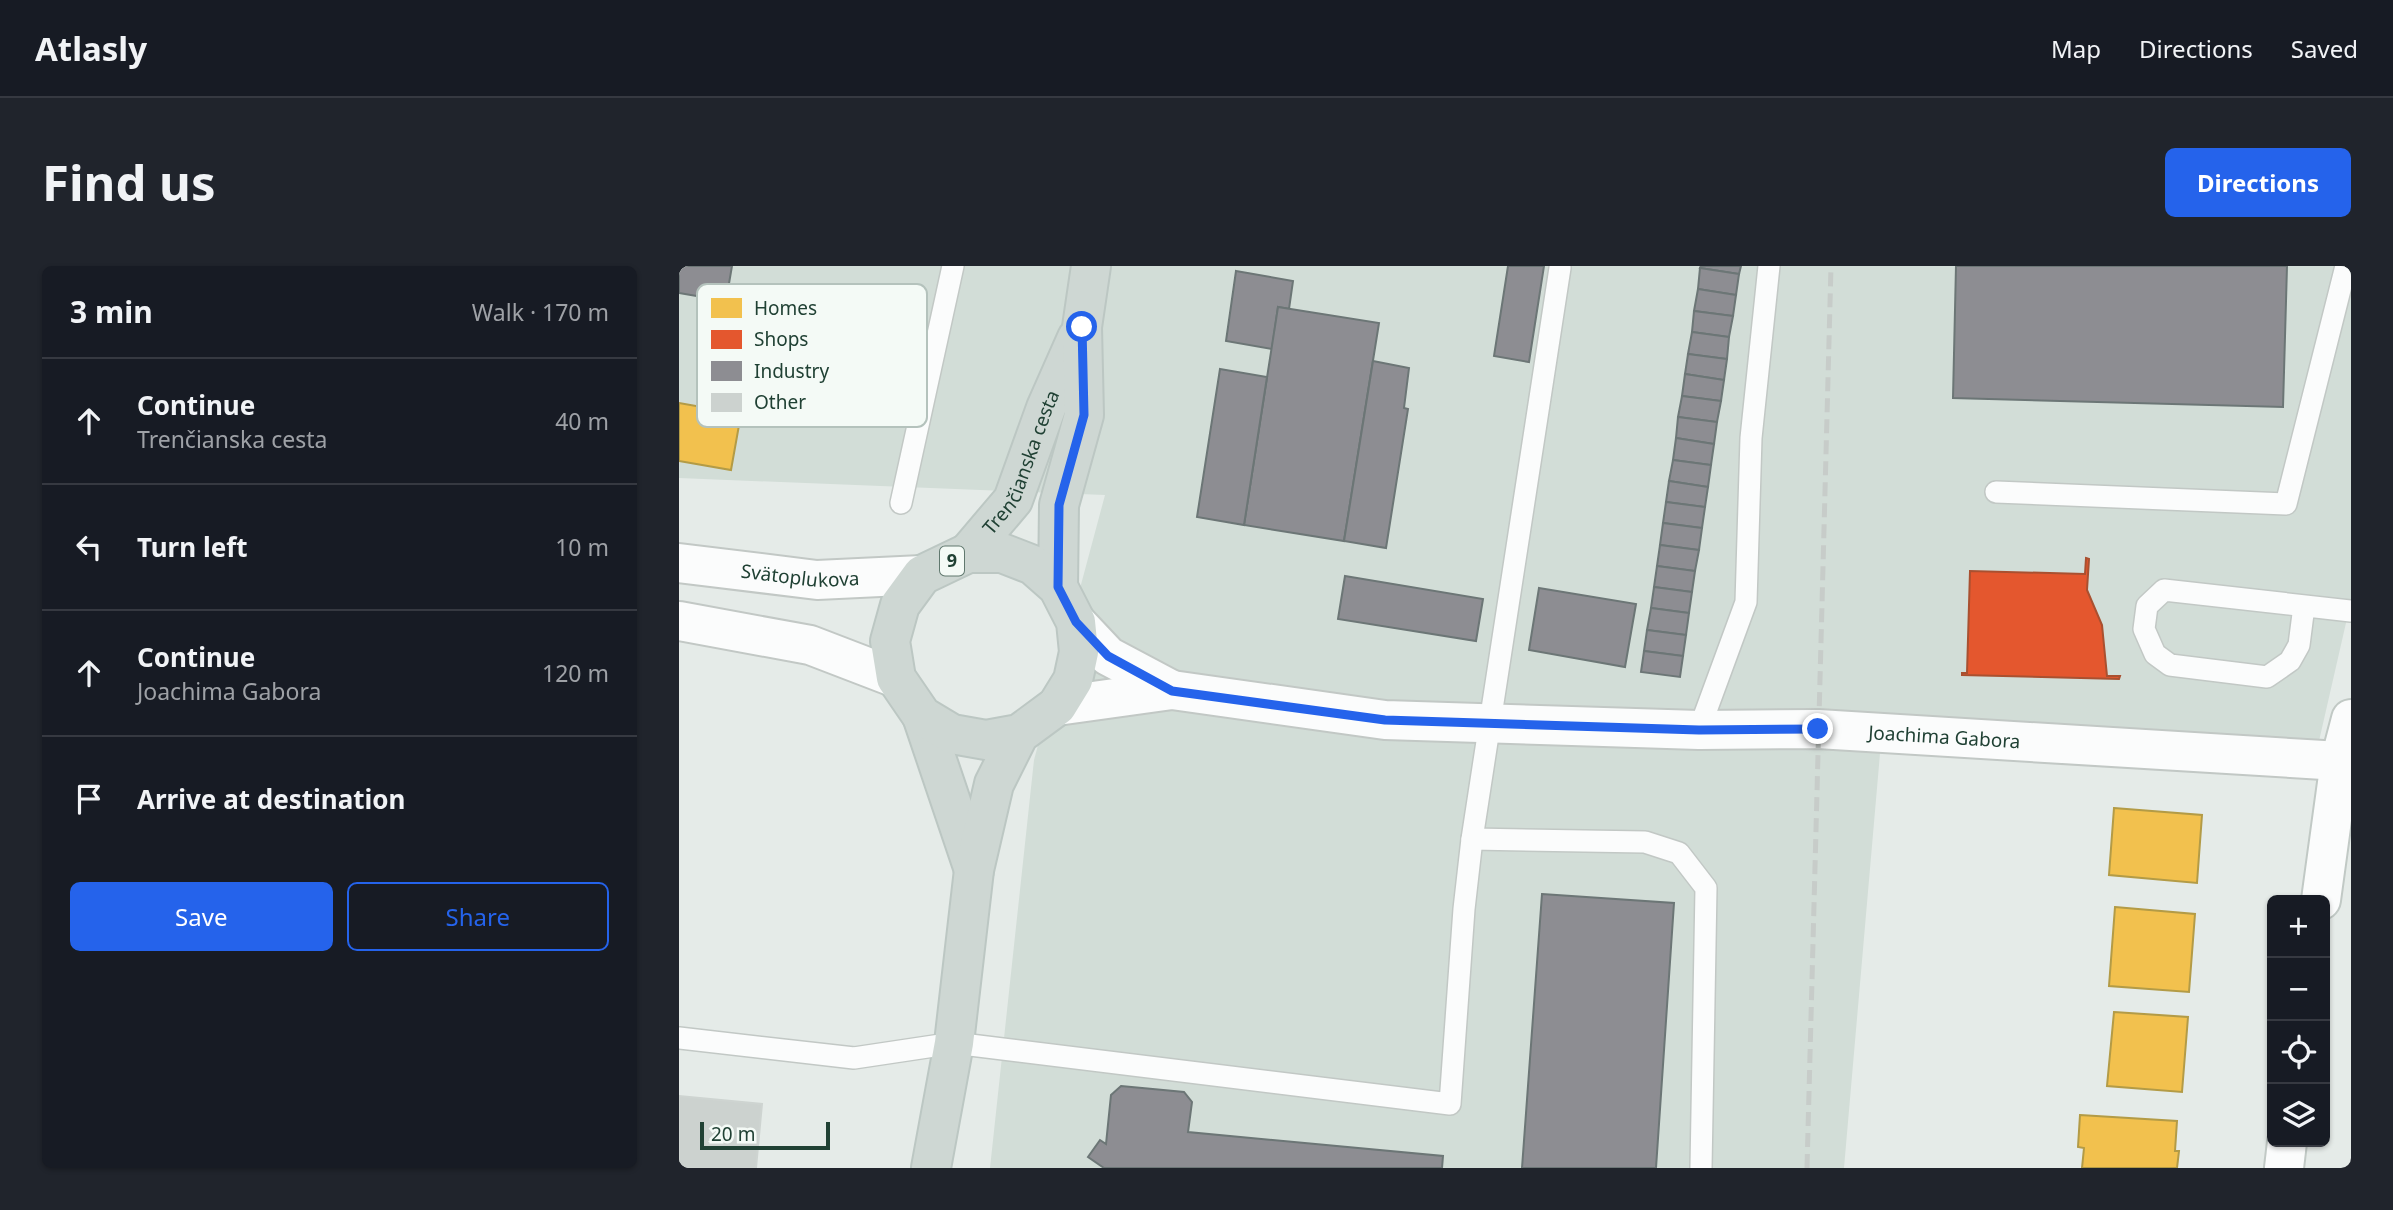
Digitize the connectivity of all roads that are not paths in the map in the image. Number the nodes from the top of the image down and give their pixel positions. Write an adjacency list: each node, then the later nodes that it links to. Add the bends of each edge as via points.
1 (953, 266): 7 (lane)
2 (1091, 266): 6 (main road, Trenčianska cesta / 9)
3 (1769, 266): 25 (lane, via 1751,438 1746,602)
4 (2346, 266): 9 (lane, via 2286,504)
5 (1560, 268): 24 (lane)
6 (1082, 327): 11 (main road, Trenčianska cesta / 9, via 1013,500); 14 (main road, Trenčianska cesta / 9, via 1084,415 1059,505)
7 (927, 384)
8 (918, 427): 10 (lane)
9 (1996, 492)
10 (901, 503)
11 (968, 553): 13 (main road, 9); 14 (main road, 9, via 1002,553 1033,565)
12 (679, 563): 13 (street, Svätoplukova, via 817,580)
13 (922, 575): 19 (main road, 9, via 900,605 890,641)
14 (1058, 587): 18 (main road, 9)
15 (2304, 606): 15 (lane, via 2164,590 2147,606 2144,629 2155,654 2170,665 2267,677 2290,661 2299,645); 16 (lane)
16 (2351, 611)
17 (679, 621): 19 (street, via 810,645)
18 (1076, 622): 20 (street, Joachima Gabora, via 1108,656); 21 (main road, 9, via 1079,652 1073,680)
19 (896, 678): 22 (main road, 9)
20 (1172, 691): 21 (street, Joachima Gabora); 24 (street, Joachima Gabora, via 1385,720)
21 (1058, 706): 26 (main road, 9)
22 (922, 716): 26 (main road, 9, via 952,734 986,740); 29 (main road, 9)
23 (2351, 719): 27 (street)
24 (1489, 723): 25 (street, Joachima Gabora); 28 (lane)
25 (1699, 730): 27 (street, Joachima Gabora, via 1818,729)
26 (1019, 734): 29 (main road, 9, via 994,784)
27 (2340, 761): 30 (street)
28 (1472, 838): 32 (lane, via 1450,1104); 35 (lane, via 1645,842 1679,853 1706,888)
29 (974, 870): 32 (main road, 9)
30 (2322, 895)
31 (679, 1038): 32 (lane, via 854,1058)
32 (954, 1043): 34 (main road, 9)
33 (2286, 1147): 36 (street)
34 (932, 1168)
35 (1701, 1168)
36 (2284, 1168)

